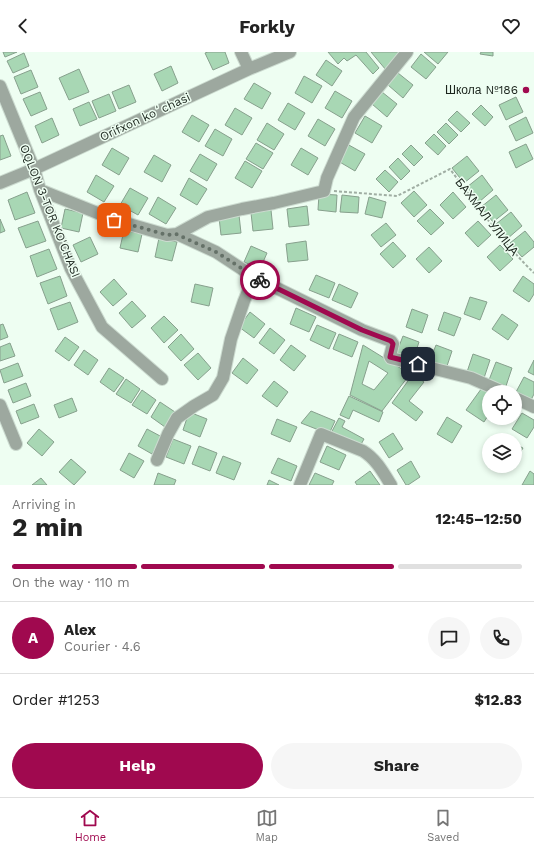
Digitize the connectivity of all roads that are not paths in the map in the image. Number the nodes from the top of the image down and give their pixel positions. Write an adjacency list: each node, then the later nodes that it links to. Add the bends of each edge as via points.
1 (241, 52): 4 (street)
2 (290, 52): 4 (street, Orifxon koʻchasi)
3 (407, 52): 9 (street, via 354,117 324,190 208,217)
4 (248, 69): 6 (street, Orifxon koʻchasi)
5 (0, 86): 6 (street, OQLON 3-TOR KO'CHASI)
6 (34, 169): 7 (street, Orifxon koʻchasi); 8 (street, OQLON 3-TOR KO'CHASI)
7 (0, 183)
8 (40, 190): 9 (street, via 114,220 167,235); 11 (street, OQLON 3-TOR KO'CHASI, via 71,270 102,327)
9 (177, 234): 10 (street, via 216,252)
10 (254, 277): 12 (street, via 362,330 391,341 391,358 471,378); 17 (street, via 232,339 223,378 213,395 177,418)
11 (162, 379)
12 (487, 385)
13 (522, 401): 15 (street)
14 (0, 405): 16 (street)
15 (534, 407)
16 (16, 444)
17 (157, 460)
18 (300, 485): 19 (street, via 321,434 364,451 380,467)
19 (391, 485)

